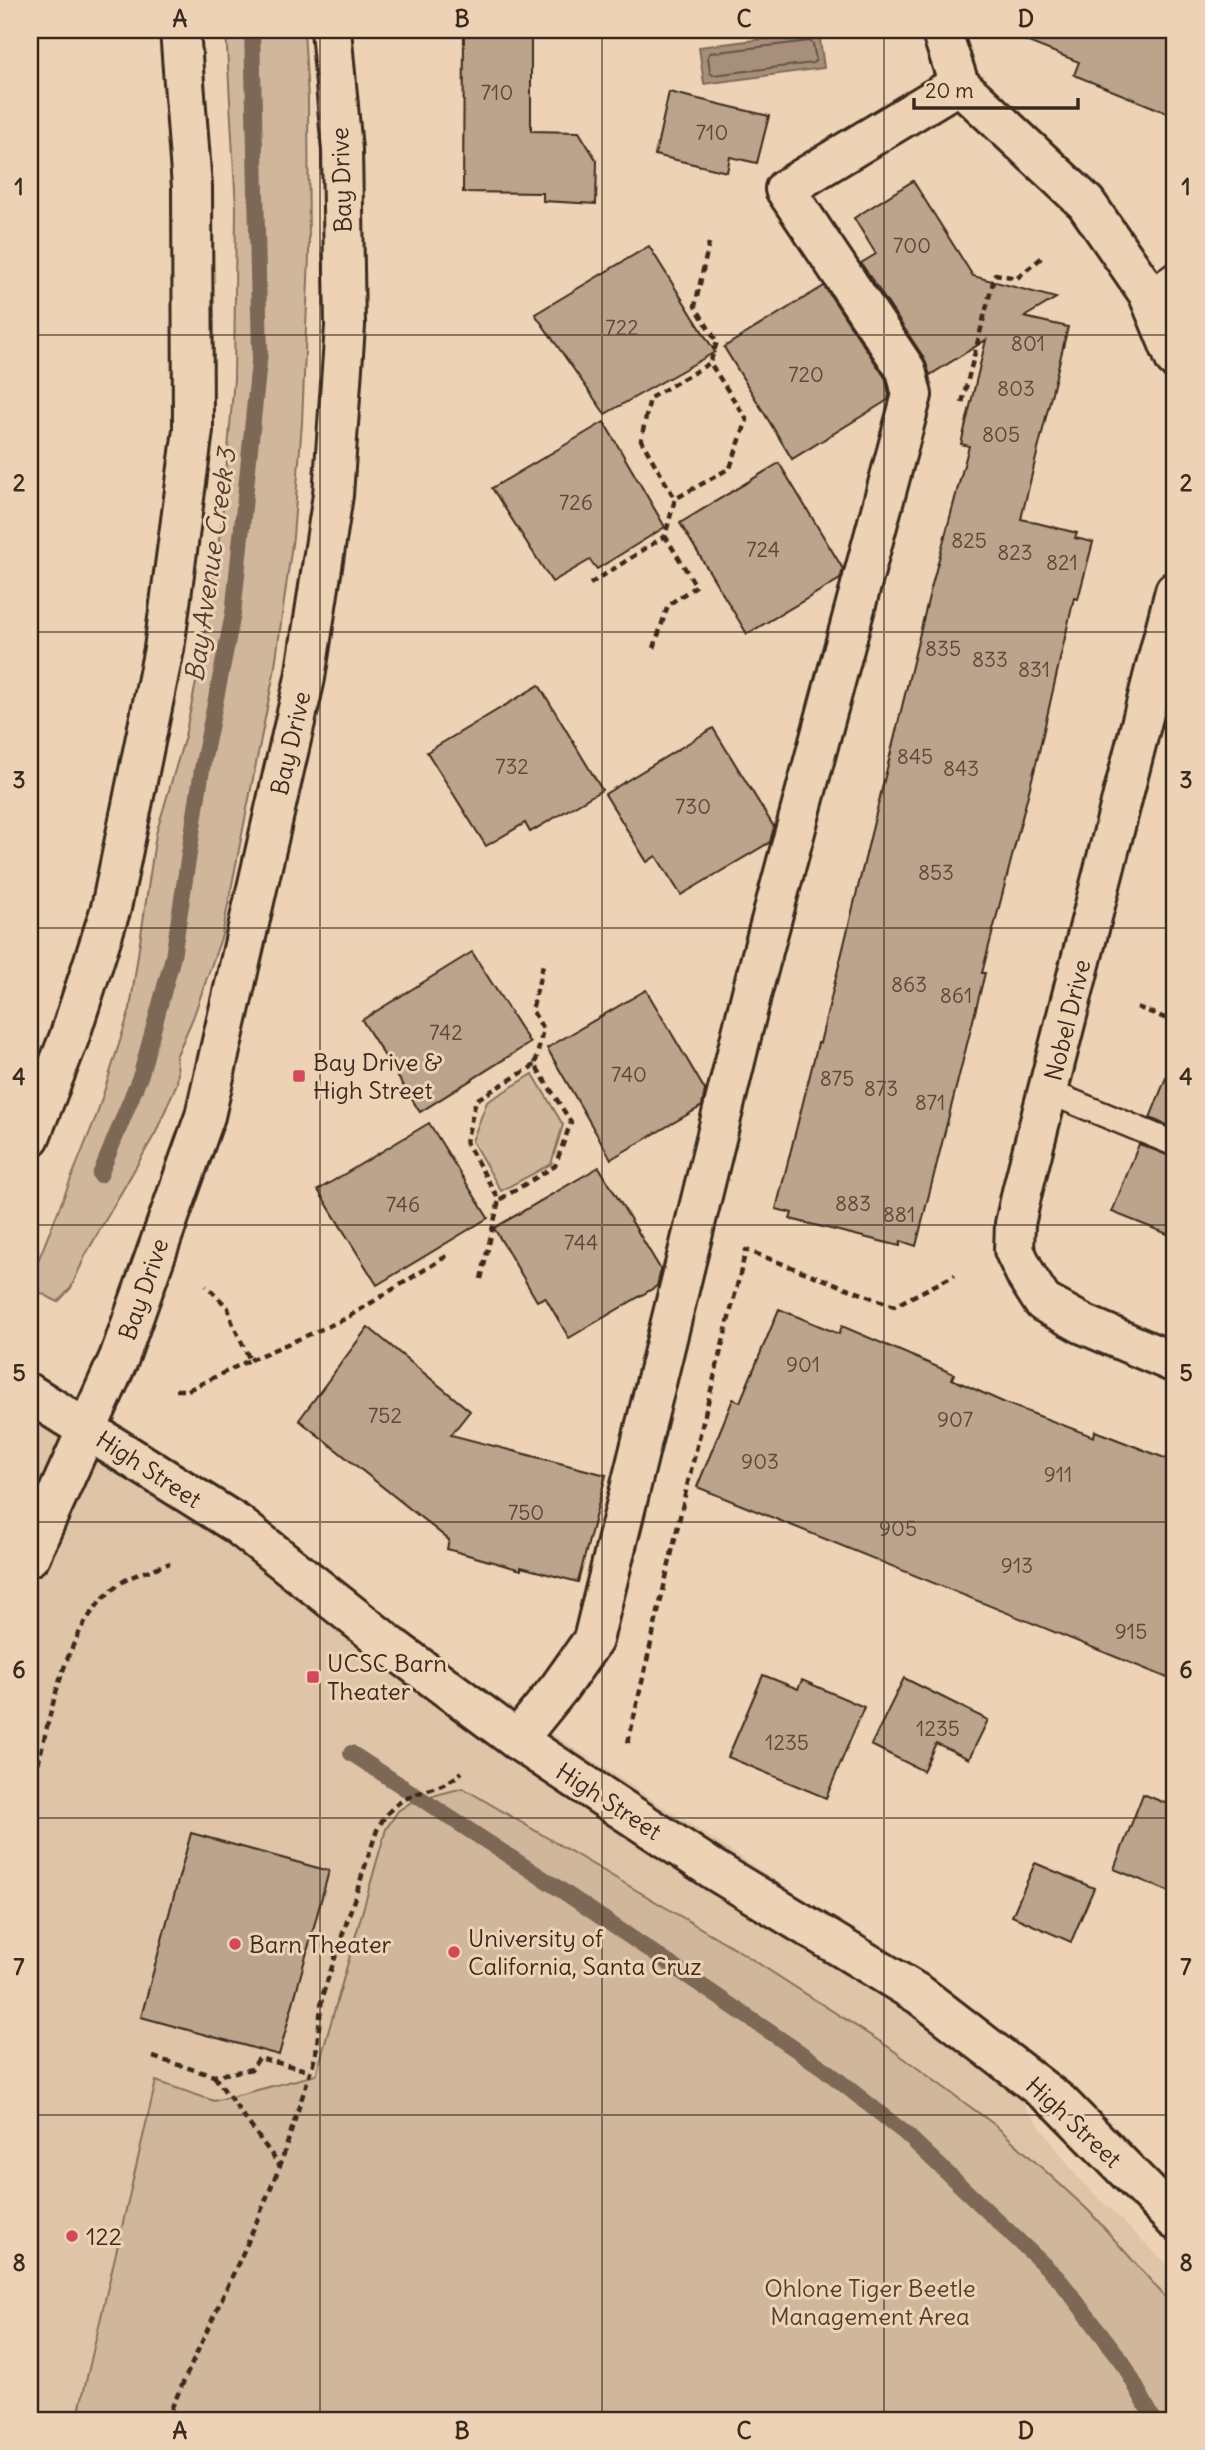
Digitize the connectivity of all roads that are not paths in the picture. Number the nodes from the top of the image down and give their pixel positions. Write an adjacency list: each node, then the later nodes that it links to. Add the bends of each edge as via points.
1 (180, 30): 9 (main road, via 192,187 193,430 164,649 111,908 69,1038)
2 (331, 30): 13 (main road, Bay Drive, via 342,150 345,326 333,495 305,678 205,1116 119,1358)
3 (941, 30): 4 (main road)
4 (959, 84): 5 (main road, via 1086,203); 15 (main road, via 785,189 906,370 912,395 752,992 593,1640)
5 (1162, 284): 6 (main road)
6 (1175, 359)
7 (1175, 591): 8 (main road, Nobel Drive)
8 (1049, 1092): 10 (lane); 11 (main road, Nobel Drive, via 1022,1192 1014,1250 1043,1302)
9 (30, 1137)
10 (1175, 1144)
11 (1175, 1363)
12 (30, 1394): 13 (main road, High Street)
13 (88, 1429): 14 (main road, Bay Drive); 15 (main road, High Street, via 237,1524)
14 (30, 1556)
15 (517, 1740): 16 (main road, High Street, via 713,1870 920,1996 1060,2103)
16 (1175, 2220)

